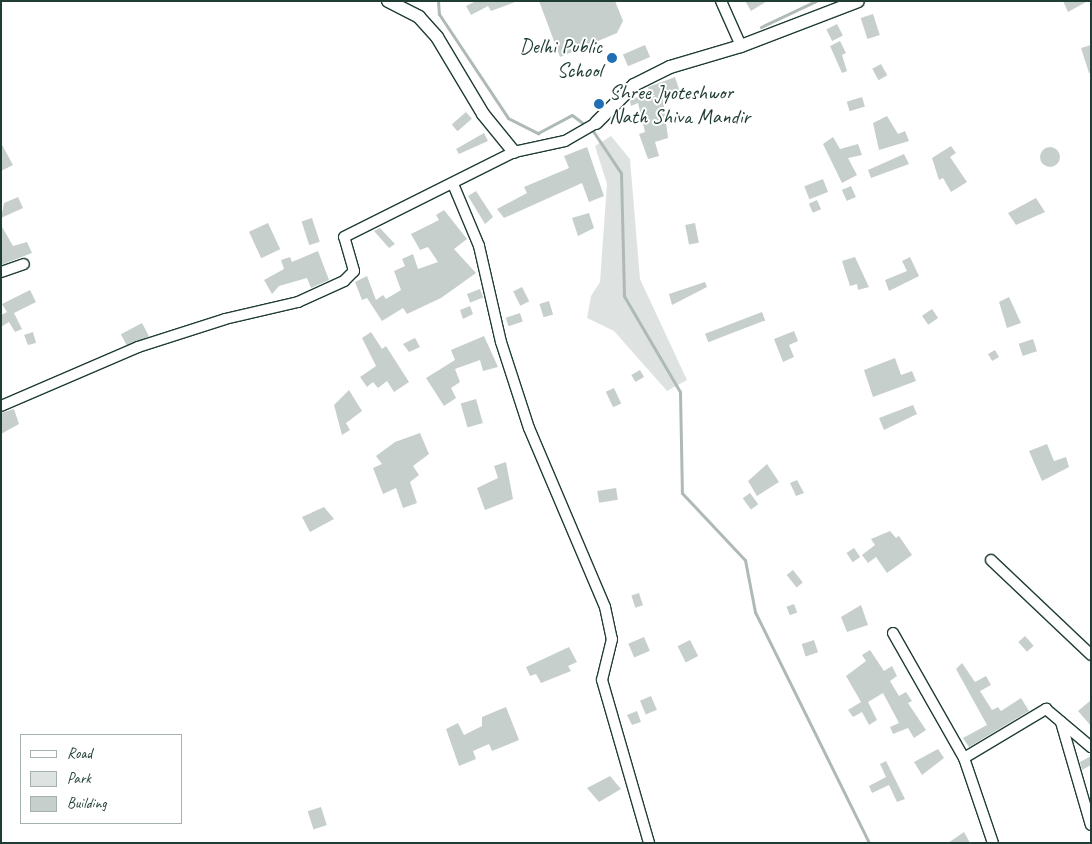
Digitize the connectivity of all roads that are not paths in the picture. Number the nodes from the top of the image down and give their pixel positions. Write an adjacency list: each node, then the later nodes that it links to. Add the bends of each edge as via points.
1 (388, 1): 6 (street, via 419,17 437,37 483,114)
2 (721, 1): 4 (street)
3 (858, 1): 4 (street)
4 (741, 46): 5 (street, via 670,67 634,85)
5 (590, 127): 6 (street, via 546,147)
6 (514, 152): 7 (street)
7 (453, 184): 10 (street, via 344,237 354,271 344,280 298,302 225,319 138,348); 18 (street, via 479,246 501,342 529,428 605,607 612,639 602,680)
8 (24, 264): 9 (street)
9 (1, 272)
10 (1, 406)
11 (991, 560): 13 (street)
12 (893, 633): 16 (street)
13 (1091, 655)
14 (1061, 722): 15 (street); 16 (street, via 1046,709); 17 (street)
15 (1091, 747)
16 (964, 758): 19 (street)
17 (1091, 824)
18 (649, 843)
19 (993, 843)

